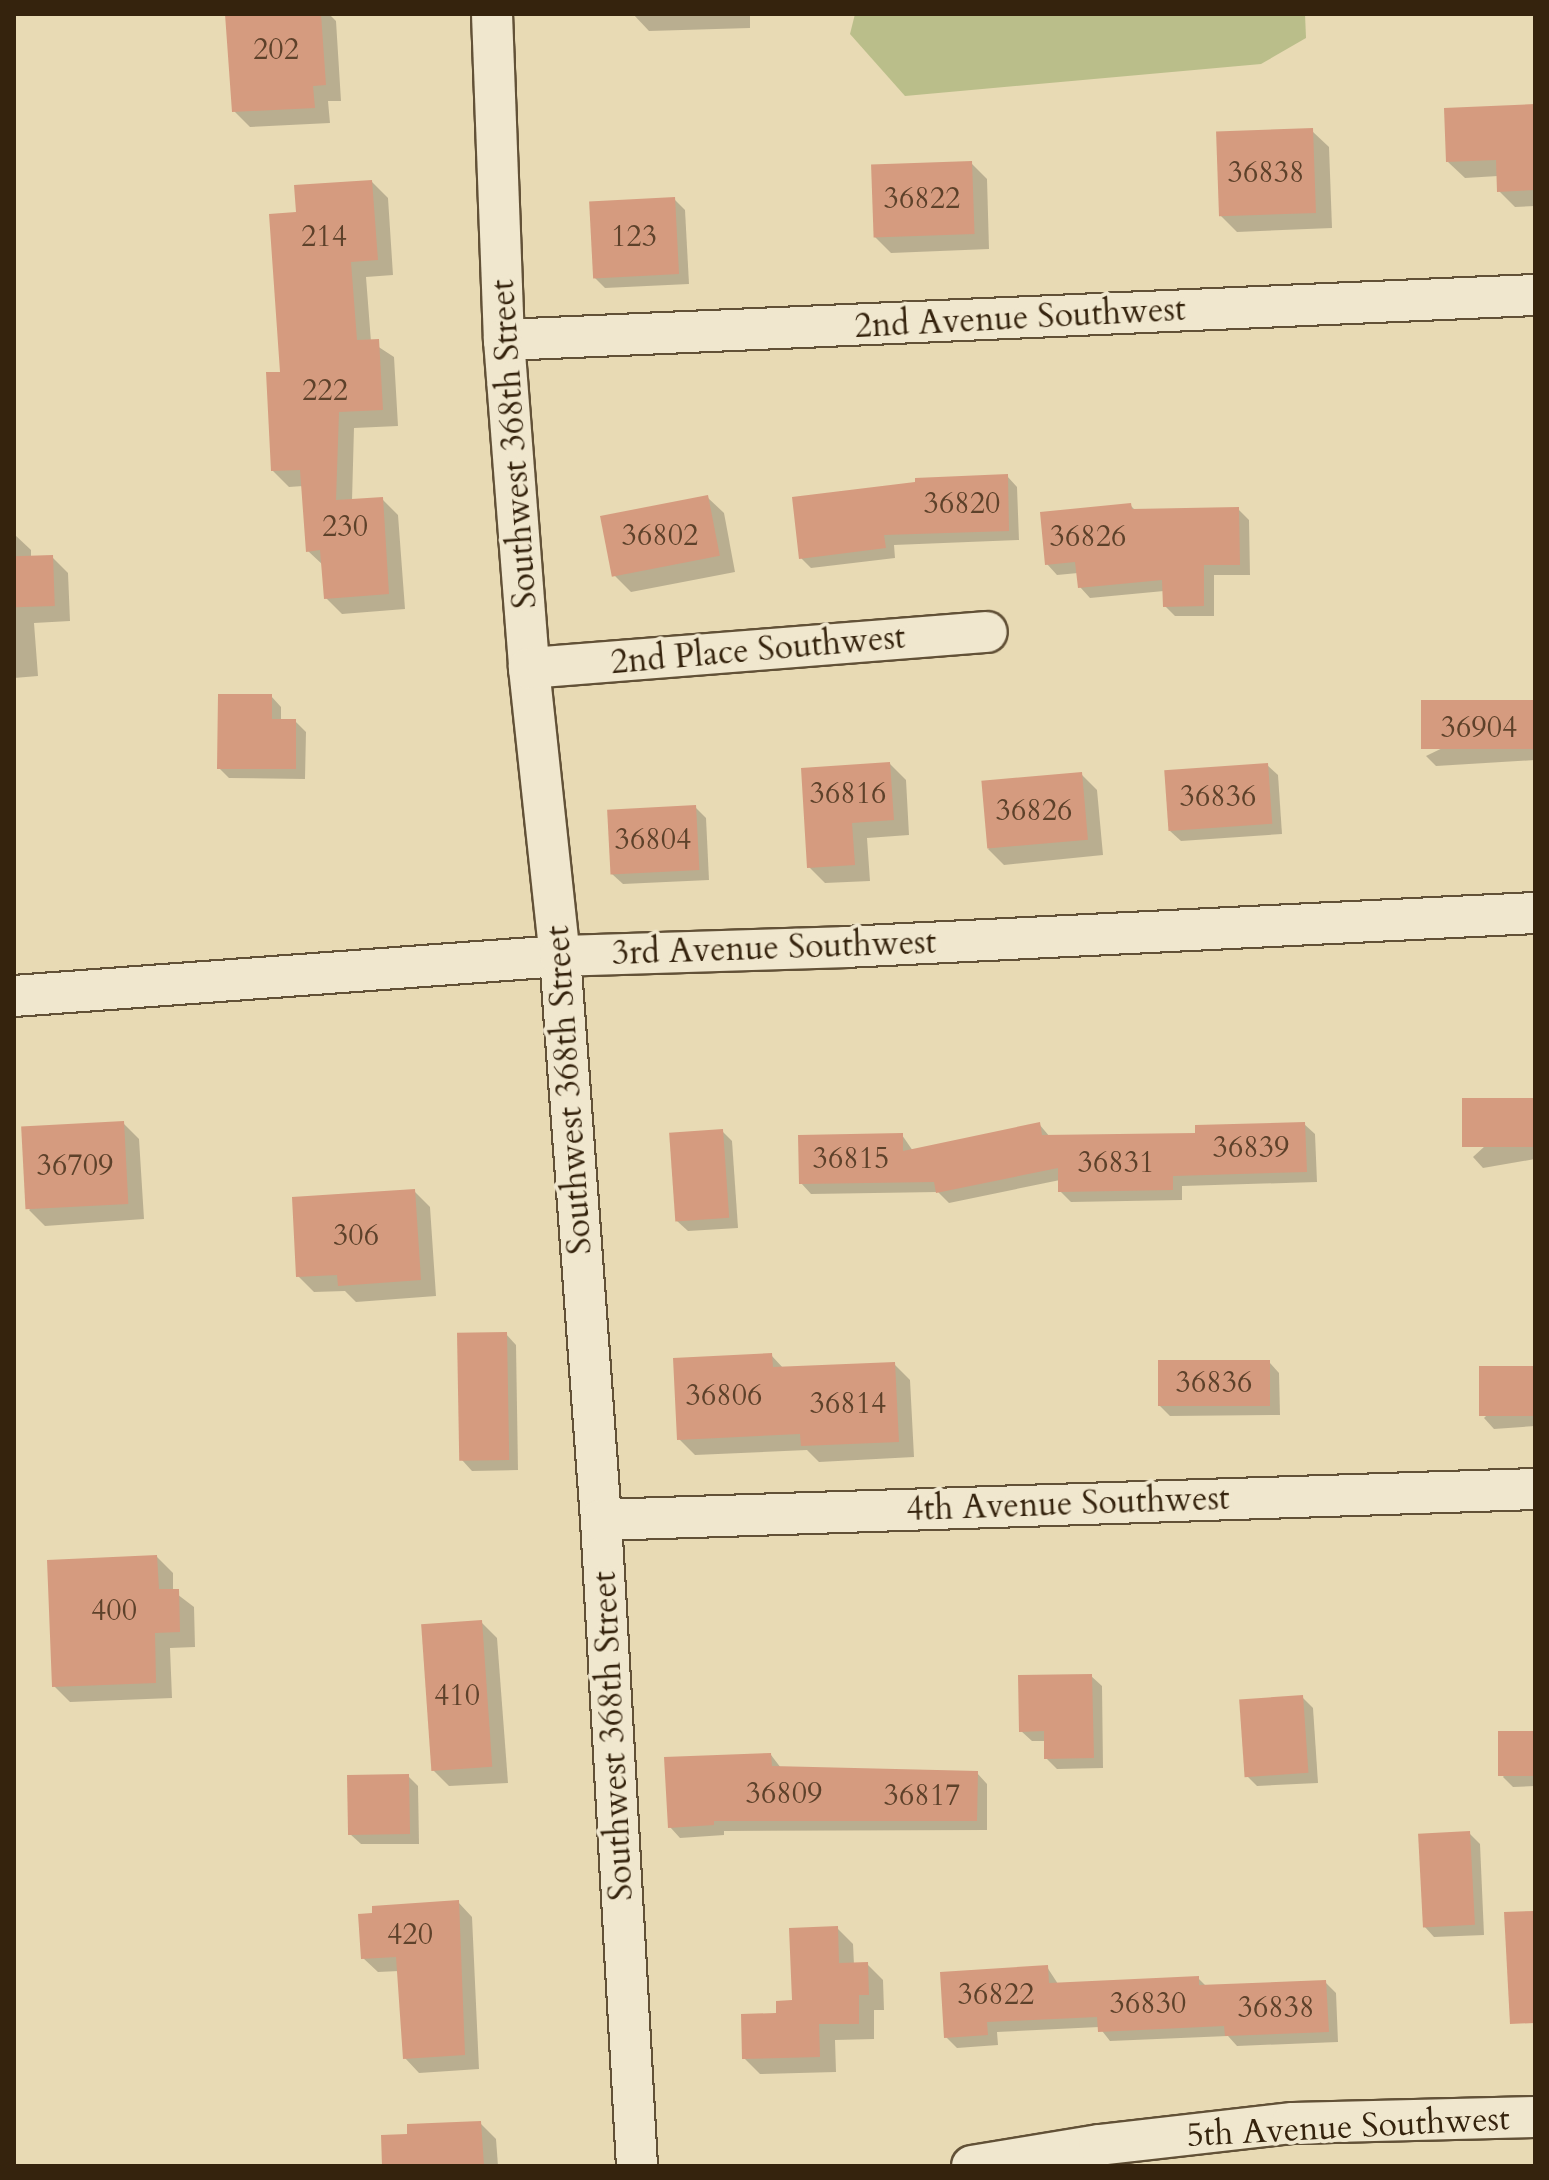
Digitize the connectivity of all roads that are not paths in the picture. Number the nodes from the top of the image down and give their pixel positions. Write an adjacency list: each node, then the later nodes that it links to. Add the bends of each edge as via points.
1 (492, 14): 3 (street, Southwest 368th Street)
2 (1535, 295): 3 (street, 2nd Avenue Southwest)
3 (504, 340): 5 (street, Southwest 368th Street)
4 (987, 632): 5 (street, 2nd Place Southwest)
5 (529, 668): 7 (street, Southwest 368th Street)
6 (1535, 913): 7 (street, 3rd Avenue Southwest)
7 (560, 956): 8 (street, 3rd Avenue Southwest); 10 (street, Southwest 368th Street)
8 (14, 996)
9 (1535, 1489): 10 (street, 4th Avenue Southwest)
10 (601, 1520): 12 (street, Southwest 368th Street)
11 (1535, 2117): 13 (street, 5th Avenue Southwest, via 1293,2123)
12 (637, 2166)
13 (972, 2166)

